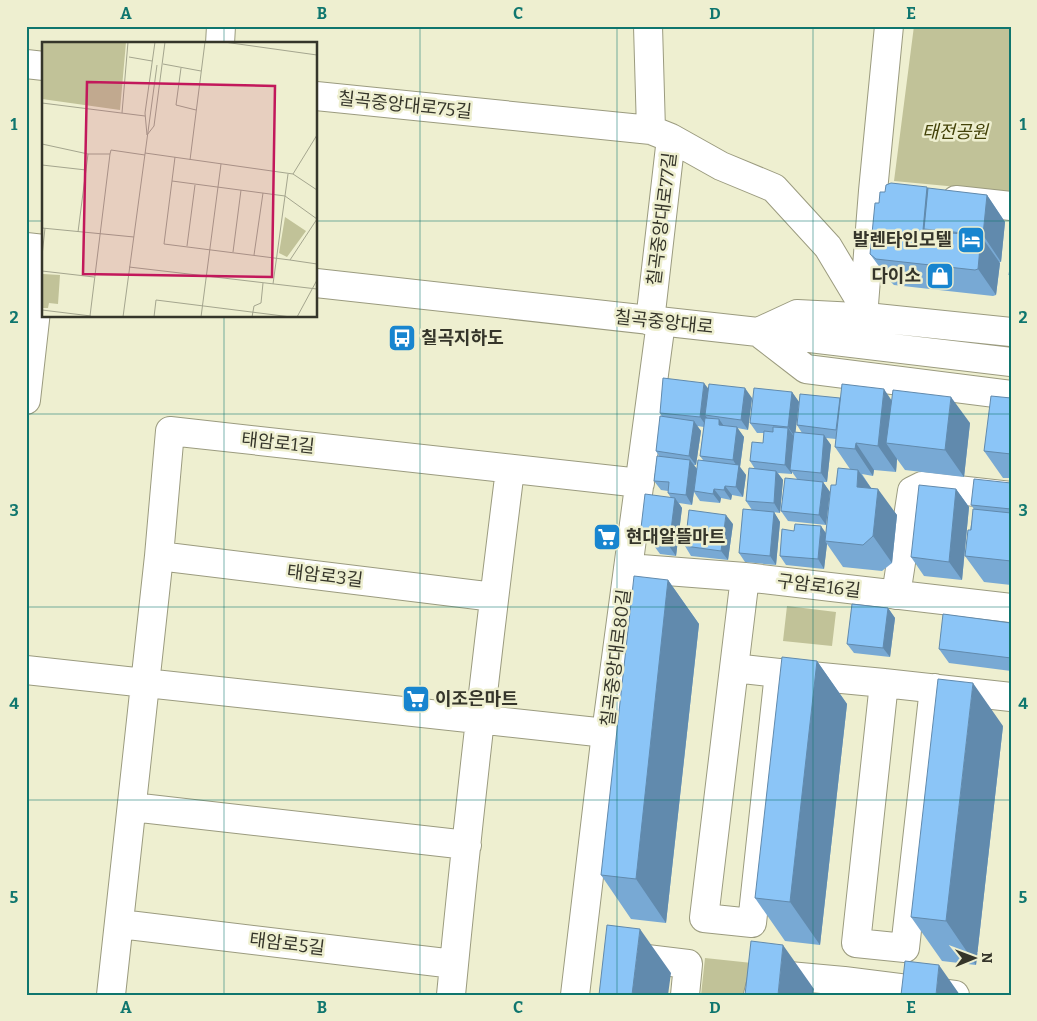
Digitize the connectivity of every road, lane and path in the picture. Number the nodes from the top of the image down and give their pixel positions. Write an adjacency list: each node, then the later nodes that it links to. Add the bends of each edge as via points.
1 (222, 26): 4 (street)
2 (648, 26): 9 (street, 칠곡중앙대로77길)
3 (889, 26): 14 (street, via 883,192)
4 (220, 42)
5 (26, 64): 6 (street)
6 (42, 66)
7 (318, 96): 8 (street, 칠곡중앙대로75길)
8 (494, 115): 9 (street, 칠곡중앙대로77길)
9 (661, 134): 14 (street, via 721,166 774,188 828,247); 15 (street, 칠곡중앙대로77길)
10 (932, 198): 11 (street)
11 (1011, 206)
12 (38, 248): 20 (street)
13 (318, 284): 15 (street, 칠곡중앙대로)
14 (863, 312): 16 (street, via 797,314); 17 (street)
15 (656, 322): 16 (street, 칠곡중앙대로); 22 (street, 칠곡중앙대로80길)
16 (758, 332): 18 (street, 칠곡중앙대로); 19 (street, via 806,369)
17 (1011, 332)
18 (1011, 362)
19 (1011, 395)
20 (26, 400)
21 (510, 470): 22 (street, 태암로1길); 24 (street, 태암로1길, via 170,431); 28 (street)
22 (640, 483): 25 (street, 칠곡중앙대로80길)
23 (1011, 496): 27 (street, via 922,486 912,491)
24 (159, 556): 28 (street, 태암로3길); 33 (street)
25 (628, 568): 26 (street, 구암로16길); 38 (street, 칠곡중앙대로80길)
26 (745, 577): 27 (street, 구암로16길); 30 (street)
27 (896, 595): 29 (street, 구암로16길)
28 (494, 597): 37 (street)
29 (1011, 608)
30 (734, 668): 32 (street); 32 (street, via 704,918 752,923)
31 (26, 670): 33 (street)
32 (780, 674): 34 (street)
33 (146, 683): 37 (street); 39 (street)
34 (884, 683): 35 (street); 35 (street, via 856,942 905,948)
35 (934, 688): 36 (street)
36 (1011, 697)
37 (480, 720): 38 (street); 40 (street)
38 (606, 733): 47 (street, 칠곡중앙대로80길)
39 (132, 807): 40 (street); 41 (street)
40 (466, 845): 42 (street)
41 (120, 924): 42 (street, 태암로5길); 45 (street)
42 (454, 964): 46 (street)
43 (843, 988): 44 (street); 50 (street, via 778,975 762,979)
44 (903, 992): 51 (street)
45 (112, 995)
46 (451, 995)
47 (575, 995)
48 (617, 995): 49 (street, via 622,956 688,964)
49 (685, 995)
50 (758, 995)
51 (955, 995)

